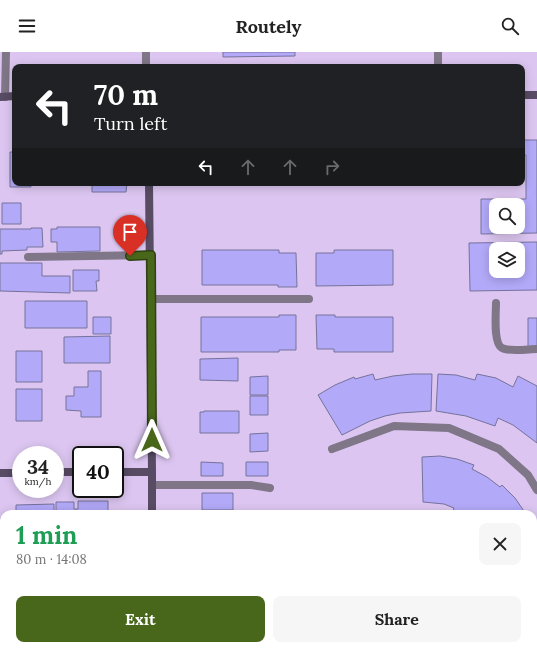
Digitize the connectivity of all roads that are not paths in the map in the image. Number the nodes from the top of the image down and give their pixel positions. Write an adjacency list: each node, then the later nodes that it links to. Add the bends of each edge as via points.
1 (6, 52): 8 (street)
2 (146, 52): 4 (street)
3 (438, 52): 5 (street)
4 (146, 64)
5 (438, 64)
6 (525, 95): 7 (street)
7 (537, 95)
8 (3, 97)
9 (149, 186): 10 (street)
10 (151, 255): 11 (street); 12 (street)
11 (28, 256)
12 (151, 299): 13 (street); 18 (street)
13 (309, 299)
14 (496, 303): 15 (street, via 496,334 499,345 507,349)
15 (537, 349)
16 (332, 449): 23 (street, via 394,426 449,428 499,449 528,475)
17 (124, 472): 18 (street)
18 (152, 472): 21 (street)
19 (0, 473): 20 (street)
20 (12, 473)
21 (152, 486): 22 (street, via 251,485); 24 (street)
22 (270, 488)
23 (537, 490)
24 (152, 510)

